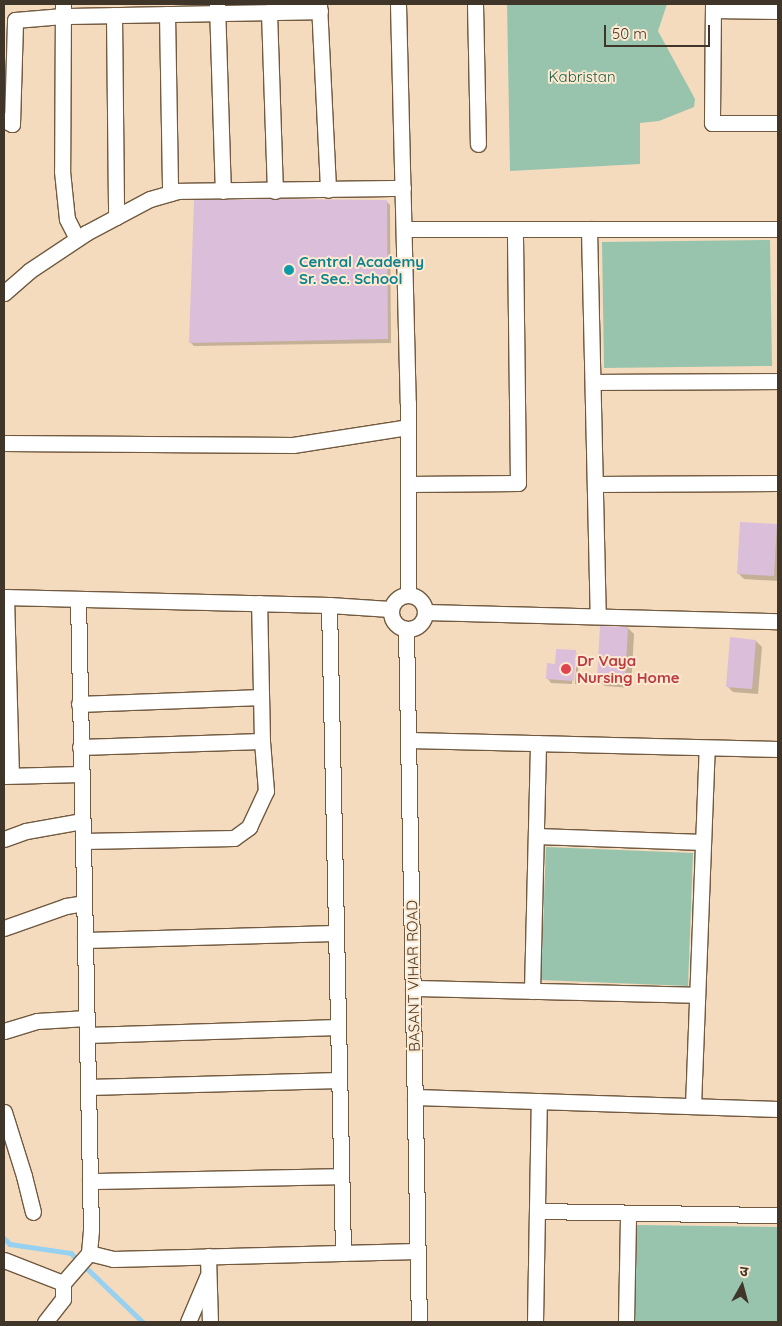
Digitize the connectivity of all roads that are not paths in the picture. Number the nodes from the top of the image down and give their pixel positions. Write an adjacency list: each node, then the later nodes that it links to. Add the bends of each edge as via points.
1 (398, 4): 14 (street)
2 (475, 4): 13 (street)
3 (320, 7): 8 (street); 15 (street)
4 (713, 7): 7 (street); 12 (street, via 712,123)
5 (217, 8): 8 (street); 9 (street); 17 (street)
6 (63, 10): 10 (street); 11 (street, via 15,20 12,124); 24 (street, via 62,171 67,219)
7 (778, 11)
8 (269, 12): 16 (street)
9 (167, 14): 10 (street); 18 (street)
10 (114, 15): 19 (street)
11 (4, 120)
12 (778, 124)
13 (478, 144)
14 (403, 188): 15 (street); 20 (street)
15 (328, 190): 16 (street)
16 (275, 191): 17 (street)
17 (223, 192): 18 (street, via 178,191)
18 (170, 194): 19 (street, via 150,199)
19 (116, 217): 24 (street)
20 (404, 229): 21 (street); 28 (street)
21 (515, 229): 22 (street); 31 (street, via 518,483)
22 (589, 229): 23 (street); 27 (street)
23 (778, 229)
24 (77, 239): 25 (street)
25 (4, 293)
26 (778, 381): 27 (street)
27 (592, 382): 32 (street)
28 (408, 426): 29 (street, via 293,445); 31 (street)
29 (4, 443)
30 (778, 483): 32 (street)
31 (408, 484): 33 (street)
32 (595, 484): 40 (street)
33 (408, 594): 38 (street, via 396,599); 39 (street, via 420,599)
34 (5, 597): 35 (street); 52 (street)
35 (78, 599): 36 (street); 44 (street)
36 (259, 603): 37 (street); 43 (street)
37 (329, 605): 38 (street); 60 (street)
38 (390, 609): 42 (street, via 394,623)
39 (425, 612): 40 (street); 42 (street, via 419,625)
40 (598, 616): 41 (street)
41 (778, 621)
42 (406, 629): 45 (street, BASANT VIHAR ROAD)
43 (261, 697): 44 (street); 46 (street)
44 (79, 704): 48 (street)
45 (409, 740): 47 (street); 62 (street, BASANT VIHAR ROAD)
46 (262, 741): 48 (street); 56 (street, via 266,791 249,827 234,838)
47 (538, 743): 49 (street); 54 (street)
48 (80, 747): 51 (street)
49 (706, 748): 50 (street); 57 (street)
50 (778, 749)
51 (81, 774): 52 (street); 53 (street)
52 (7, 775)
53 (82, 821): 55 (street, via 26,830); 56 (street)
54 (536, 836): 57 (street); 63 (street)
55 (4, 839)
56 (83, 841): 58 (street)
57 (703, 842): 64 (street)
58 (84, 903): 59 (street, via 66,906); 61 (street)
59 (4, 928)
60 (336, 933): 61 (street); 66 (street)
61 (85, 940): 65 (street)
62 (413, 988): 63 (street); 71 (street, BASANT VIHAR ROAD)
63 (532, 991): 64 (street)
64 (697, 995): 73 (street)
65 (87, 1018): 67 (street, via 38,1021); 68 (street)
66 (338, 1027): 68 (street); 69 (street)
67 (4, 1031)
68 (87, 1035): 70 (street)
69 (339, 1080): 70 (street); 76 (street)
70 (88, 1088): 77 (street)
71 (415, 1097): 72 (street); 82 (street, BASANT VIHAR ROAD)
72 (539, 1101): 73 (street); 78 (street)
73 (693, 1106): 74 (street)
74 (778, 1109)
75 (4, 1112): 79 (street)
76 (341, 1176): 77 (street); 84 (street)
77 (90, 1181): 83 (street)
78 (537, 1211): 80 (street); 93 (street)
79 (33, 1212)
80 (628, 1213): 81 (street); 94 (street)
81 (778, 1215)
82 (417, 1251): 84 (street); 92 (street, BASANT VIHAR ROAD)
83 (89, 1253): 85 (street, via 113,1259); 88 (street)
84 (343, 1253): 85 (street)
85 (208, 1256): 87 (street)
86 (4, 1260): 88 (street)
87 (209, 1272): 90 (street); 91 (street)
88 (68, 1277): 89 (street, via 64,1299)
89 (45, 1322)
90 (188, 1322)
91 (210, 1322)
92 (419, 1322)
93 (535, 1322)
94 (626, 1322)

